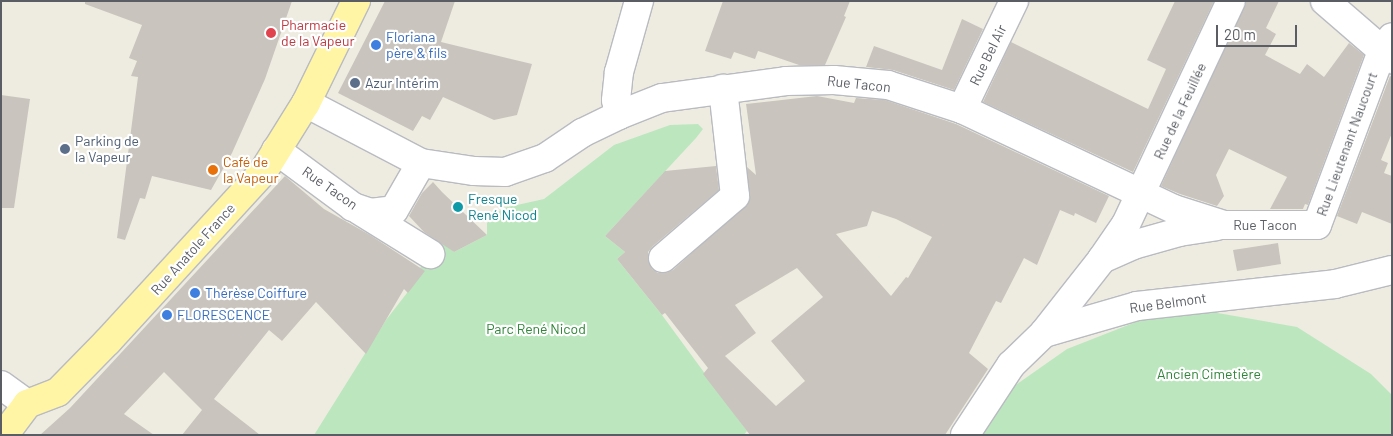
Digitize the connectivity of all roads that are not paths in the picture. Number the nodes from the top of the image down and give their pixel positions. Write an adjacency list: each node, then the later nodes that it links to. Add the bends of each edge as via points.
1 (356, 1): 8 (main road, Rue Anatole France)
2 (639, 1): 10 (street, via 619,72 616,100)
3 (1014, 1): 9 (street, Rue Bel Air)
4 (1231, 1): 13 (street, Rue de la Feuillée)
5 (1325, 1): 6 (street)
6 (1388, 49): 16 (street, Rue Lieutenant Naucourt)
7 (723, 89): 9 (street, Rue Tacon, via 834,80 888,86); 10 (street, Rue Tacon, via 662,98); 18 (street, via 735,196)
8 (306, 103): 11 (main road, Rue Anatole France); 12 (street, Rue Tacon)
9 (962, 109): 13 (street, Rue Tacon)
10 (619, 115): 12 (street, Rue Tacon, via 582,133 545,158 505,172)
11 (276, 150): 14 (street, Rue Tacon); 23 (main road, Rue Anatole France, via 263,172 108,341 58,392)
12 (422, 163): 14 (street, Rue Tacon, via 394,210 370,213)
13 (1141, 194): 15 (street, Rue Tacon, via 1174,209); 19 (street, Rue de la Feuillée, via 1126,224)
14 (353, 207): 17 (street)
15 (1224, 225): 16 (street, Rue Tacon); 19 (street, via 1180,232 1133,245)
16 (1317, 225)
17 (430, 254)
18 (663, 258)
19 (1102, 259): 21 (street, Rue de la Feuillée)
20 (1392, 270): 21 (street, Rue Belmont, via 1335,284 1136,306)
21 (1044, 333): 25 (street, Rue Belmont, via 1011,365)
22 (1, 385): 23 (street)
23 (27, 404): 24 (main road)
24 (4, 435)
25 (965, 435)

